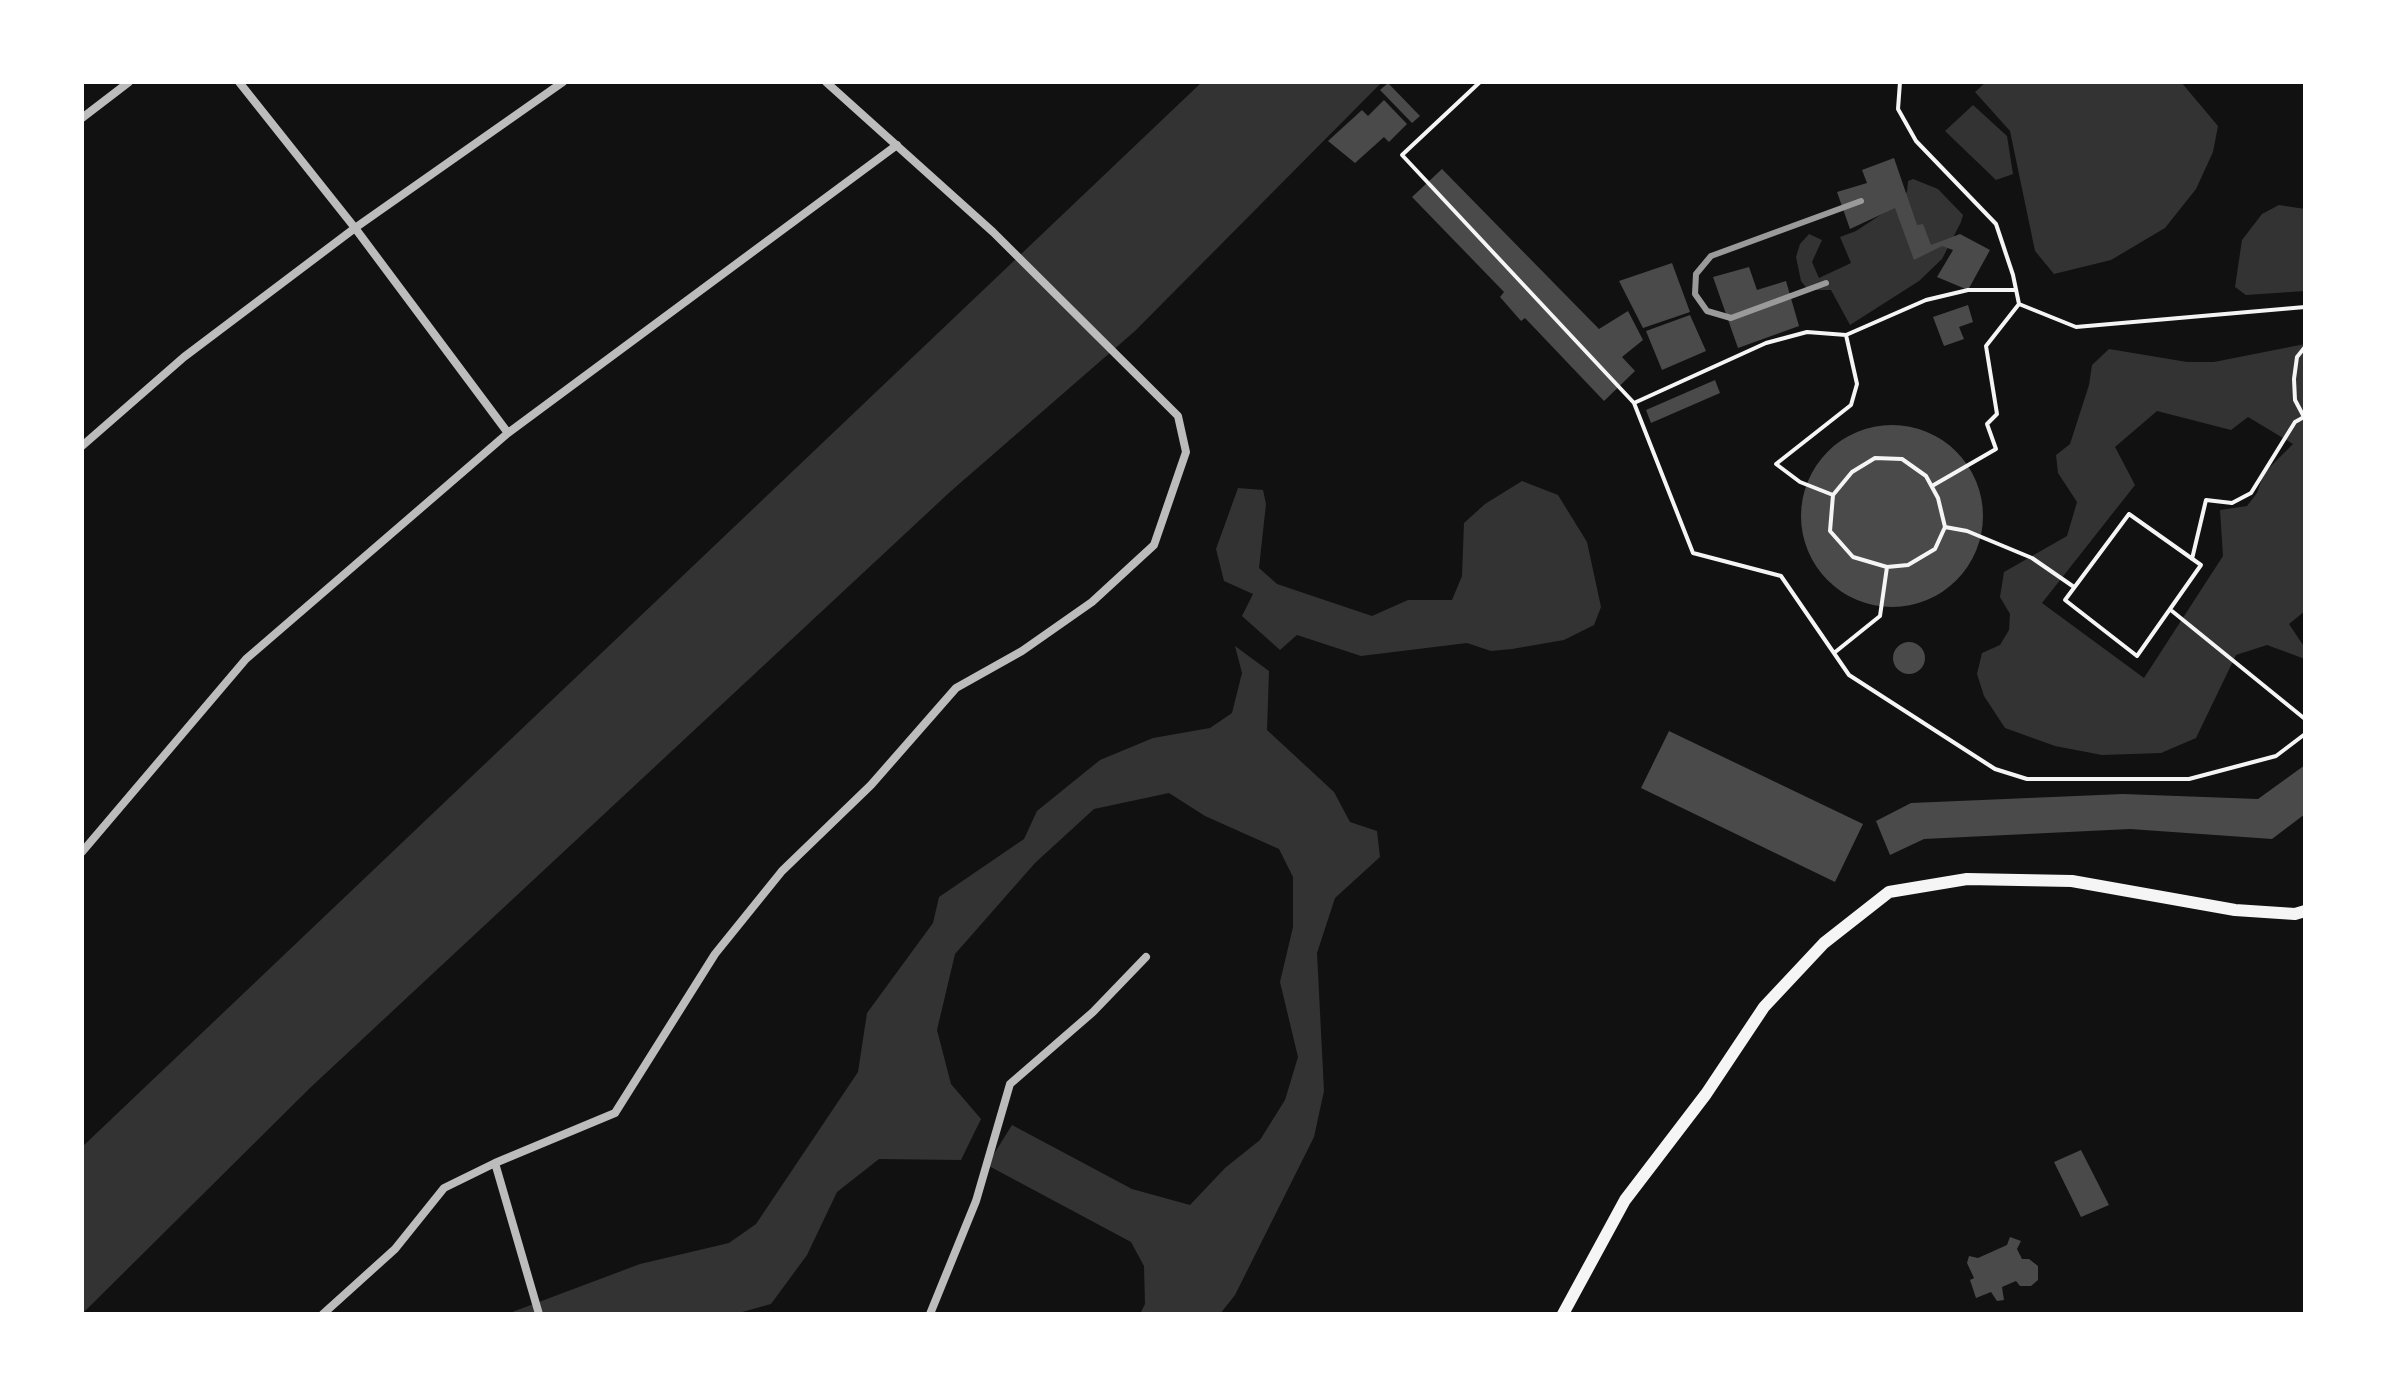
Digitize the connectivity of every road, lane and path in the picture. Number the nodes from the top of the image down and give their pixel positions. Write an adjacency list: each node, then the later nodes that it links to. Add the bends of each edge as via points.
1 (129, 82): 7 (street)
2 (239, 82): 9 (street)
3 (563, 82): 9 (street)
4 (826, 82): 8 (street)
5 (1480, 82): 15 (path, via 1402,155)
6 (1900, 82): 10 (path, via 1898,109 1916,141 1996,224)
7 (82, 118)
8 (897, 145): 17 (street); 32 (street, via 1002,240 1178,416 1186,452 1154,545 1092,602 1022,651 956,688 871,785 782,871 715,954 615,1113)
9 (355, 228): 17 (street); 18 (street, via 184,357)
10 (2016, 290): 11 (path); 13 (path, via 1968,290 1926,300)
11 (2019, 304): 12 (path, via 2076,327); 19 (path, via 1986,346 1997,414 1987,424 1996,449)
12 (2305, 307)
13 (1846, 335): 15 (path, via 1807,332 1766,343); 20 (path, via 1857,384 1851,405 1776,464 1800,482)
14 (2305, 347): 16 (path, via 2297,357 2294,379 2295,400)
15 (1634, 403): 26 (path, via 1693,553 1781,576)
16 (2305, 417): 22 (path, via 2295,422 2251,493 2232,503 2206,500)
17 (508, 433): 29 (street, via 246,659)
18 (82, 446)
19 (1932, 486): 20 (path, via 1902,459 1875,458 1852,472); 21 (path)
20 (1833, 495): 23 (path, via 1830,531 1853,557)
21 (1945, 527): 23 (path, via 1935,549 1908,565); 24 (path, via 2009,547)
22 (2192, 559): 24 (path, via 2129,514); 25 (path, via 2201,565)
23 (1887, 567): 26 (path, via 1880,616)
24 (2074, 587): 25 (path, via 2065,600 2137,656)
25 (2172, 611): 27 (path)
26 (1834, 653): 28 (path, via 1849,675 1995,769 2027,779 2189,779 2276,756)
27 (2305, 719)
28 (2305, 734)
29 (82, 852)
30 (2305, 911): 36 (main road, via 2235,910 2072,881 1967,879 1889,892 1824,943 1764,1007 1625,1200)
31 (1146, 957): 35 (street, via 1093,1012 1010,1084 976,1201)
32 (495, 1163): 33 (street, via 444,1188 395,1249); 34 (street)
33 (323, 1314)
34 (539, 1314)
35 (930, 1314)
36 (1563, 1314)

